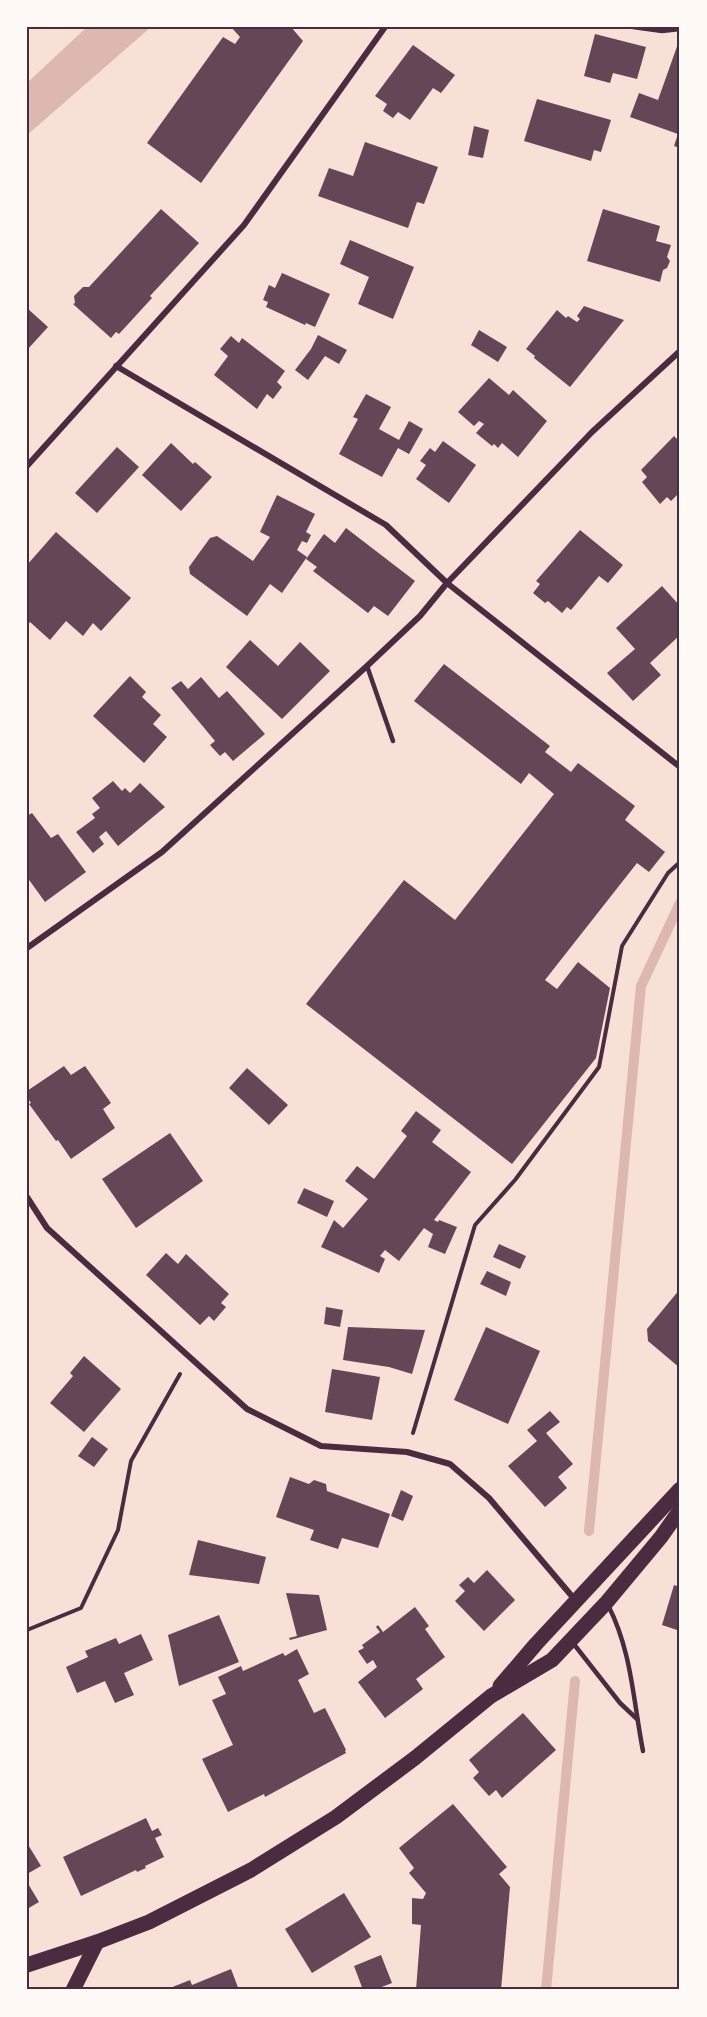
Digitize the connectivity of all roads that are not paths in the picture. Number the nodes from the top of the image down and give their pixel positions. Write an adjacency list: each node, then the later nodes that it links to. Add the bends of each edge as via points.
1 (385, 27): 5 (street, via 244,225)
2 (633, 27): 3 (lane)
3 (680, 29)
4 (680, 351): 7 (street, via 592,432)
5 (116, 366): 6 (street); 7 (street, via 386,525)
6 (27, 466)
7 (447, 583): 8 (street, via 420,616); 10 (street)
8 (367, 666): 9 (lane); 11 (street, via 162,852)
9 (393, 741)
10 (680, 767)
11 (27, 948)
12 (27, 1197): 15 (street, via 47,1228 247,1409 321,1446 407,1452 450,1464 489,1498)
13 (680, 1489): 15 (main road)
14 (680, 1510): 16 (main road)
15 (576, 1601): 18 (main road)
16 (606, 1603): 17 (main road); 19 (lane, via 617,1622 629,1662)
17 (571, 1641): 18 (main road, via 552,1660); 19 (lane)
18 (491, 1696): 21 (main road, via 336,1817 251,1870 149,1922)
19 (637, 1719): 20 (lane)
20 (643, 1750)
21 (96, 1942): 22 (main road); 23 (main road)
22 (27, 1965)
23 (73, 1990)

